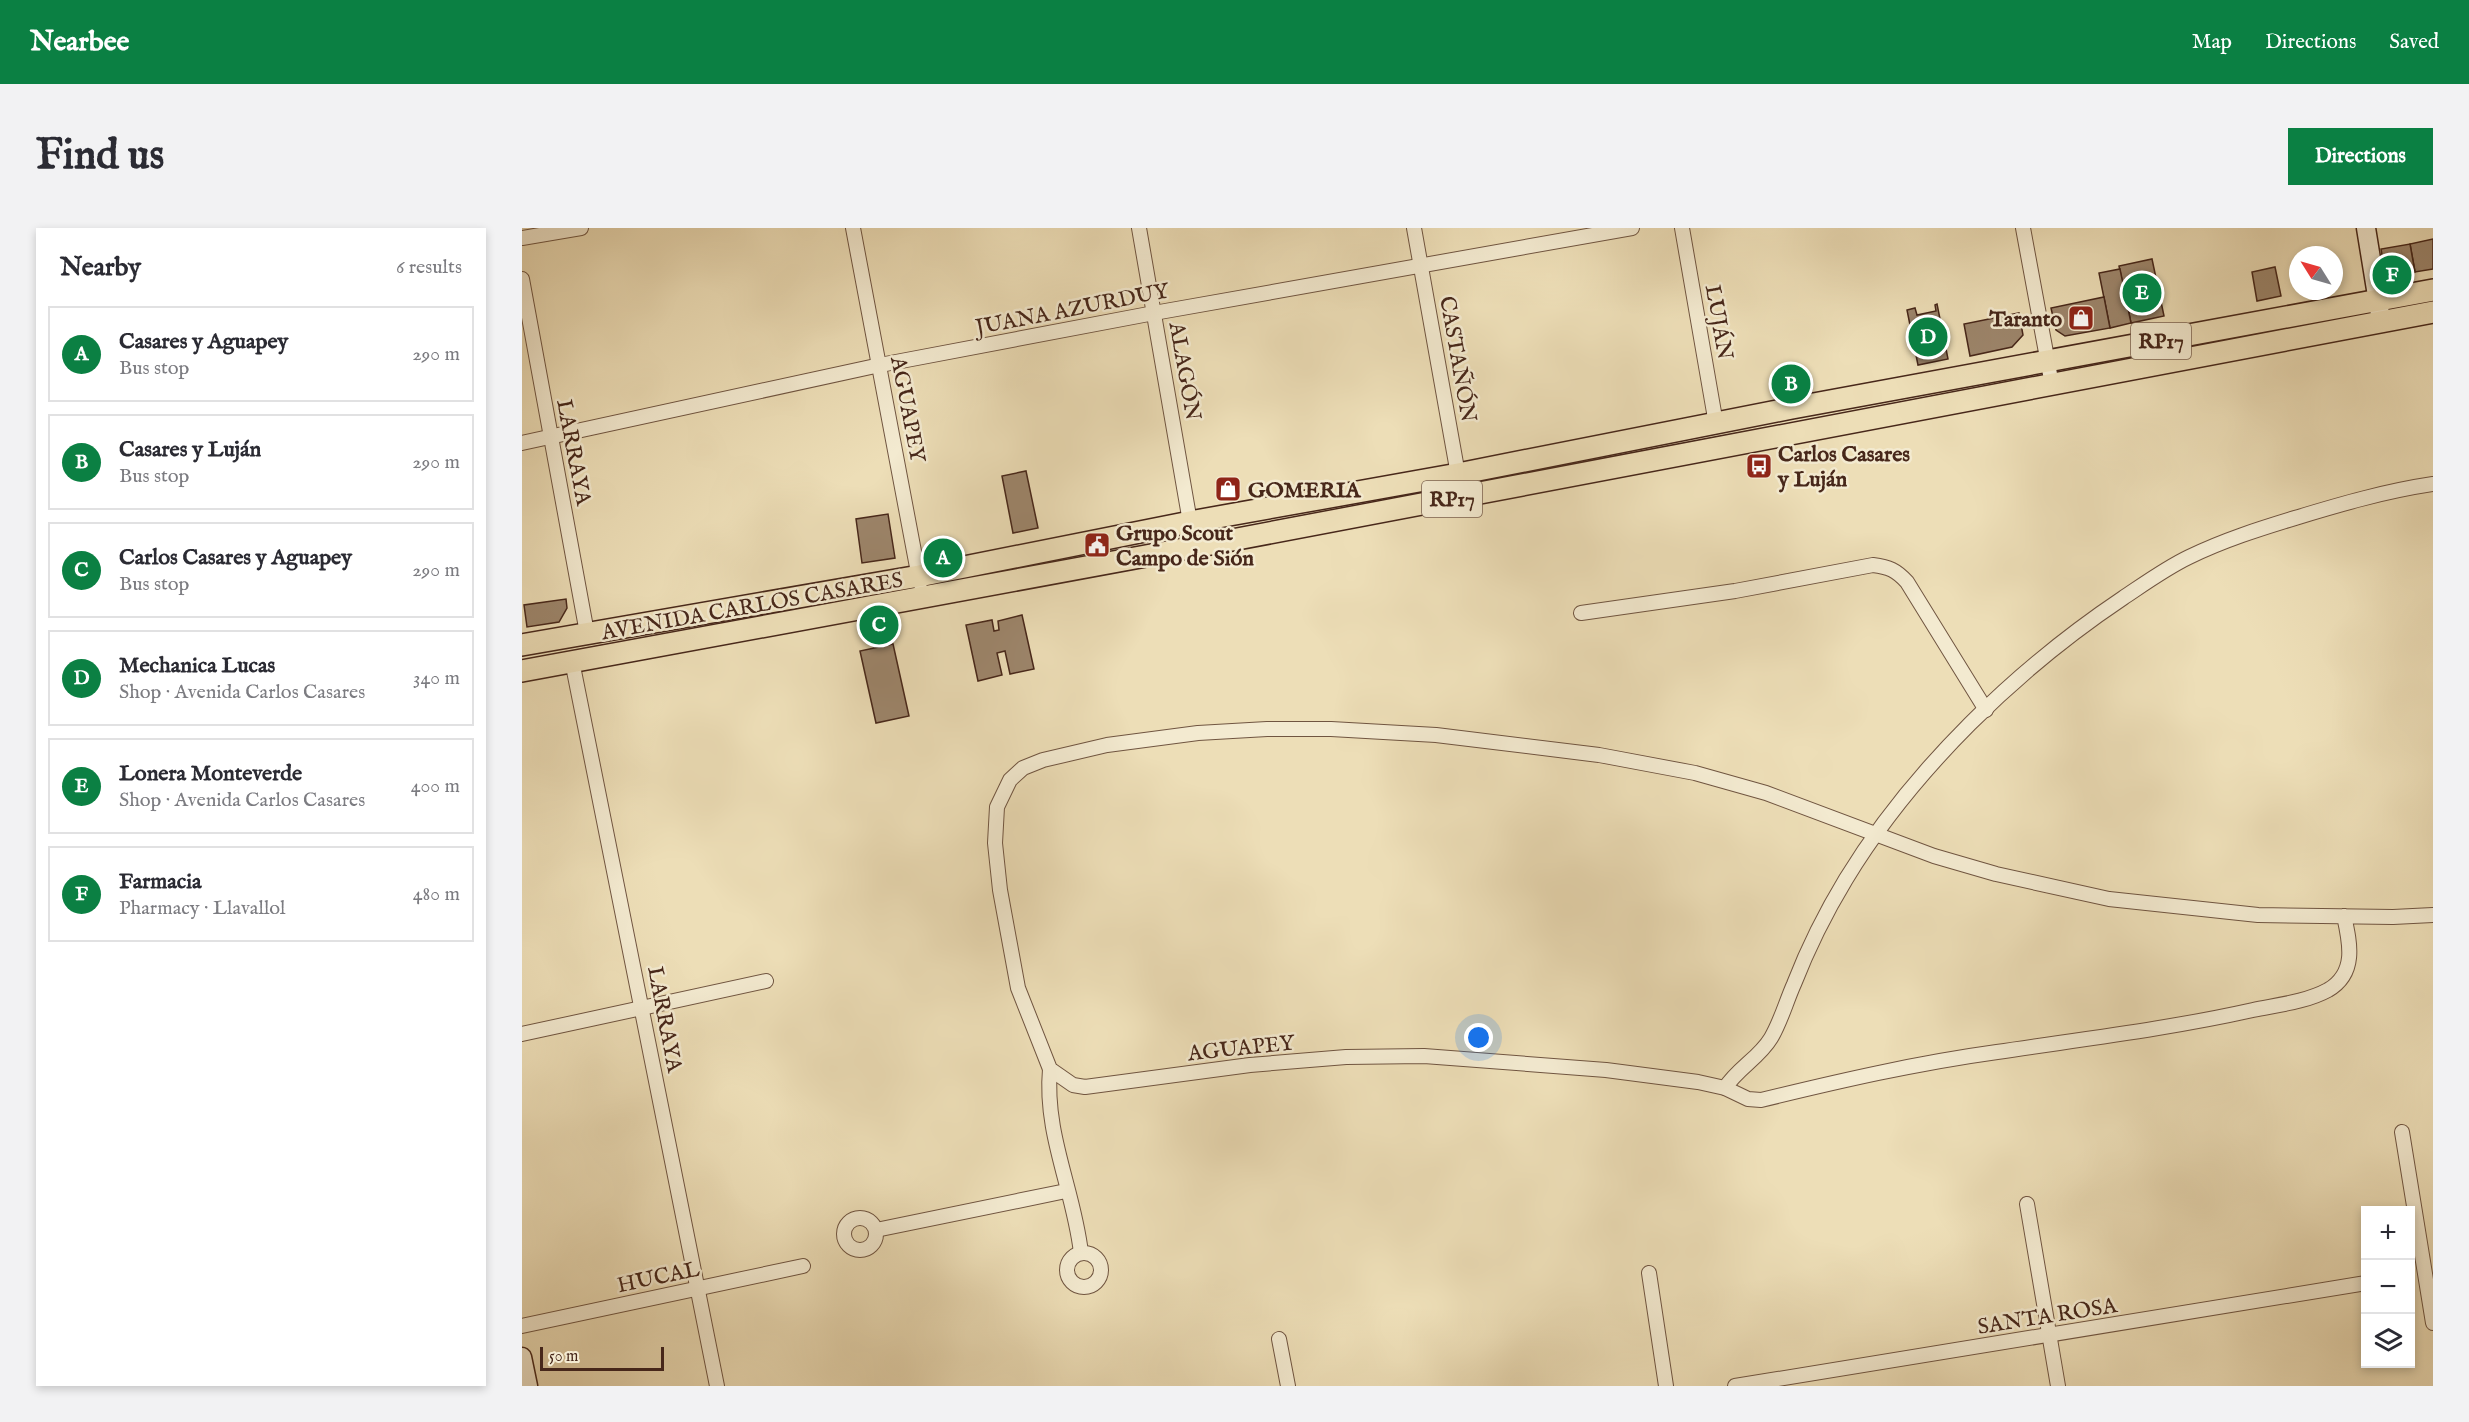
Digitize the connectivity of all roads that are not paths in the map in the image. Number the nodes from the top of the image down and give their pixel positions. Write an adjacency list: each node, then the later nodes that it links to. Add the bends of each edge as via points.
1 (581, 228): 9 (street)
2 (853, 228): 18 (street, AGUAPEY)
3 (1139, 228): 15 (street, ALAGÓN)
4 (1414, 228): 10 (street, CASTAÑÓN)
5 (1632, 228): 10 (street, JUANA AZURDUY)
6 (1682, 228): 20 (street, LUJÁN)
7 (2024, 228): 17 (street)
8 (2366, 228): 13 (street)
9 (522, 238)
10 (1421, 266): 15 (street, JUANA AZURDUY); 23 (street, CASTAÑÓN)
11 (522, 279): 21 (street, LARRAYA)
12 (2433, 290): 13 (main road, AVENIDA CARLOS CASARES / RP17)
13 (2378, 300): 16 (street); 17 (main road, AVENIDA CARLOS CASARES / RP17)
14 (2433, 312): 16 (main road, AVENIDA CARLOS CASARES / RP17)
15 (1154, 313): 18 (street, JUANA AZURDUY); 26 (street, ALAGÓN)
16 (2382, 321): 19 (main road, AVENIDA CARLOS CASARES / RP17)
17 (2047, 362): 19 (street); 20 (main road, AVENIDA CARLOS CASARES / RP17)
18 (880, 365): 21 (street, JUANA AZURDUY); 27 (street, AGUAPEY)
19 (2052, 385): 25 (main road, AVENIDA CARLOS CASARES / RP17)
20 (1716, 424): 23 (main road, AVENIDA CARLOS CASARES / RP17)
21 (550, 438): 22 (street, JUANA AZURDUY); 30 (street, LARRAYA)
22 (522, 443)
23 (1458, 474): 25 (street, CASTAÑÓN); 26 (main road, AVENIDA CARLOS CASARES / RP17)
24 (2433, 484): 34 (street, via 2352,500 2241,535 2188,557 2090,621)
25 (1462, 497): 28 (main road, AVENIDA CARLOS CASARES / RP17)
26 (1190, 522): 27 (main road, AVENIDA CARLOS CASARES / RP17)
27 (919, 576): 28 (street, AGUAPEY); 30 (main road, AVENIDA CARLOS CASARES / RP17)
28 (921, 597): 32 (main road, AVENIDA CARLOS CASARES / RP17)
29 (1581, 614): 34 (street, via 1873,565 1888,567 1907,582)
30 (588, 633): 31 (main road, AVENIDA CARLOS CASARES / RP17)
31 (522, 645)
32 (572, 661): 33 (main road, AVENIDA CARLOS CASARES / RP17); 39 (street, LARRAYA)
33 (522, 671)
34 (1986, 710): 35 (street, via 1940,756)
35 (1875, 835): 37 (street, via 1996,874 2109,899 2258,915); 41 (street, via 1766,793 1695,773 1599,755 1436,735 1331,729 1198,733 1107,745 1043,760 1023,768 1001,794 995,843 1018,988); 42 (street, via 1845,879 1812,940 1774,1034 1760,1054)
36 (2433, 915): 37 (street)
37 (2344, 916): 42 (street, AGUAPEY, via 2351,945 2346,969 2328,989 2298,1000 2145,1031 1932,1062 1761,1100 1748,1100)
38 (766, 981): 39 (street)
39 (642, 1007): 40 (street); 52 (street, LARRAYA)
40 (522, 1034)
41 (1050, 1069): 42 (street, AGUAPEY, via 1073,1085 1085,1087 1250,1065 1346,1057 1424,1056 1606,1070); 44 (street, via 1050,1111)
42 (1725, 1088)
43 (2402, 1132): 50 (street)
44 (1066, 1191): 46 (street); 47 (street)
45 (2028, 1204): 55 (street)
46 (876, 1230)
47 (1080, 1253)
48 (803, 1266): 52 (street, HUCAL)
49 (1649, 1273): 61 (street)
50 (2429, 1273): 53 (street)
51 (2361, 1284): 55 (street, SANTA ROSA)
52 (698, 1290): 54 (street, HUCAL); 59 (street, LARRAYA)
53 (2433, 1323)
54 (522, 1326)
55 (2050, 1336): 62 (street, SANTA ROSA); 63 (street)
56 (1279, 1339): 60 (street)
57 (522, 1357): 58 (street)
58 (528, 1386)
59 (717, 1386)
60 (1288, 1386)
61 (1666, 1386)
62 (1735, 1386)
63 (2058, 1386)

